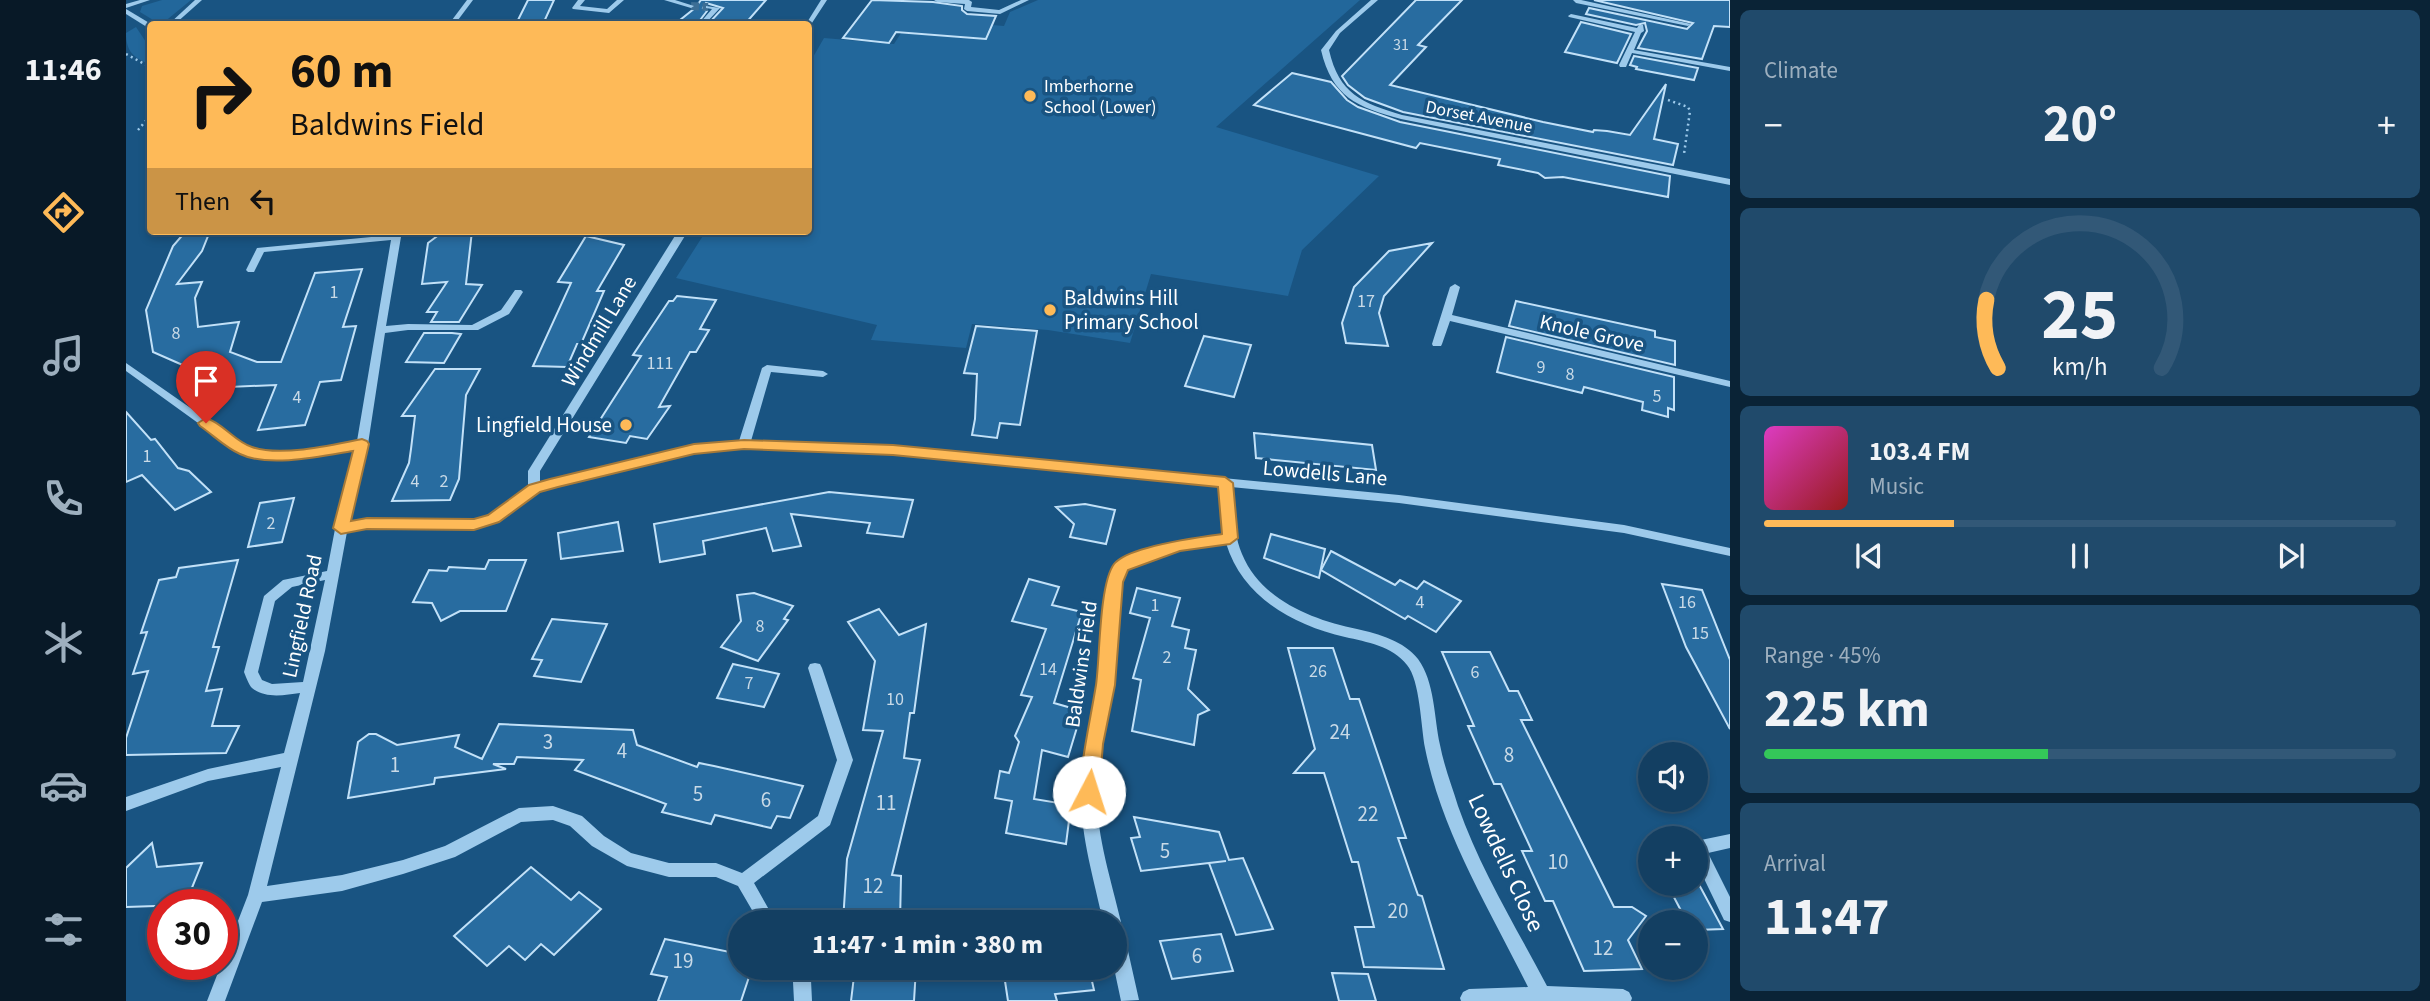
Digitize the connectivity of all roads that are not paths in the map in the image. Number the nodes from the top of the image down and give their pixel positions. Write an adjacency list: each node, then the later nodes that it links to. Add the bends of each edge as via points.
1 (147, 0): 12 (street)
2 (198, 0): 18 (street)
3 (470, 0): 19 (street)
4 (582, 0): 5 (street, via 575,8 609,11)
5 (621, 0)
6 (667, 0): 13 (street)
7 (824, 0): 21 (street)
8 (937, 0): 9 (street, via 969,2 967,9 1000,12)
9 (1026, 0)
10 (1375, 0): 28 (street, Dorset Avenue, via 1338,32 1325,50 1328,70 1343,93 1367,107)
11 (1576, 1): 16 (street)
12 (126, 6)
13 (691, 6)
14 (708, 7): 20 (street, via 717,8)
15 (128, 13): 23 (street)
16 (1643, 15): 22 (street); 24 (street)
17 (1571, 16): 24 (street)
18 (175, 21)
19 (454, 21)
20 (705, 21)
21 (812, 21)
22 (1688, 24)
23 (147, 25)
24 (1641, 31): 25 (street)
25 (1630, 51): 26 (street); 27 (street)
26 (1623, 65)
27 (1730, 69)
28 (1730, 182)
29 (388, 235): 32 (street, via 260,250)
30 (396, 235): 36 (street, Lingfield Road)
31 (680, 235): 44 (street, Windmill Lane, via 534,471)
32 (251, 270)
33 (1455, 287): 35 (street)
34 (519, 292): 36 (street, via 505,312 474,328)
35 (1446, 317): 37 (street); 40 (street, Knole Grove)
36 (382, 330): 41 (street, Lingfield Road)
37 (1437, 344)
38 (126, 366): 41 (street, via 245,451 287,456)
39 (822, 374): 42 (street, via 767,368)
40 (1730, 384)
41 (362, 444): 45 (street, Lingfield Road)
42 (744, 444): 43 (street, Lowdells Lane, via 893,450); 44 (street, Lowdells Lane, via 694,449)
43 (1225, 483): 46 (street, Lowdells Close); 47 (street, Lowdells Lane, via 1399,499 1624,529)
44 (534, 489): 45 (street, Lowdells Lane, via 494,519 474,524)
45 (341, 528): 48 (street, Lingfield Road)
46 (1230, 538): 57 (street, Baldwins Field, via 1146,555 1121,566 1115,582 1089,792); 61 (street, Lowdells Close, via 1249,577 1294,615 1370,636 1396,647 1414,663 1422,683 1434,755 1468,851)
47 (1730, 552)
48 (333, 574): 50 (street, Lingfield Road); 50 (street, via 288,583 269,599 251,672 257,684 271,690)
49 (815, 668): 54 (street, via 845,760 824,820)
50 (309, 687): 51 (street, Lingfield Road)
51 (292, 758): 52 (street, via 208,775); 55 (street, Lingfield Road)
52 (126, 804)
53 (1730, 841): 58 (street, via 1697,848)
54 (744, 881): 55 (street, via 716,870 669,870 627,859 576,821 554,813 519,815 449,852 403,867 342,883); 56 (street)
55 (256, 895): 65 (street, Lingfield Road)
56 (761, 910)
57 (1109, 910)
58 (1730, 914)
59 (802, 980): 66 (street)
60 (1126, 980): 64 (street)
61 (1542, 995): 62 (street); 63 (street)
62 (1469, 998)
63 (1623, 998)
64 (1130, 1000)
65 (216, 1001)
66 (803, 1001)

